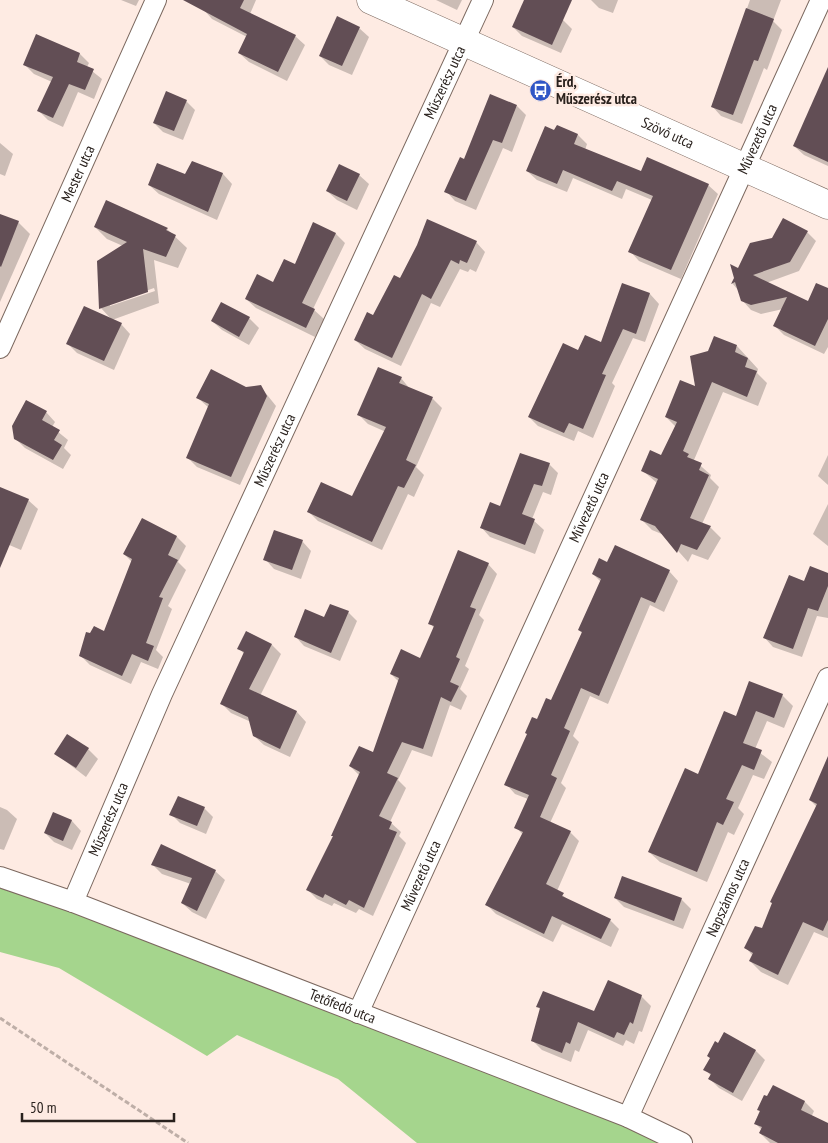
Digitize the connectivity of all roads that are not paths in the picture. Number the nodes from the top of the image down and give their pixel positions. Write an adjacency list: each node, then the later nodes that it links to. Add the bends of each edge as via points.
1 (156, 0): 8 (street, Mester utca)
2 (371, 0): 5 (street, Szövő utca)
3 (483, 0): 5 (street, Műszerész utca)
4 (821, 0): 6 (street, Művezető utca)
5 (464, 42): 6 (street, Szövő utca); 11 (street, Műszerész utca, via 162,694)
6 (746, 168): 7 (street, Szövő utca); 12 (street, Művezető utca)
7 (828, 205)
8 (0, 348)
9 (828, 678): 13 (street, Napszámos utca)
10 (0, 877): 11 (street, Tetőfedő utca)
11 (73, 902): 12 (street, Tetőfedő utca)
12 (358, 1013): 13 (street, Tetőfedő utca)
13 (628, 1117): 14 (street, Tetőfedő utca)
14 (682, 1143)

